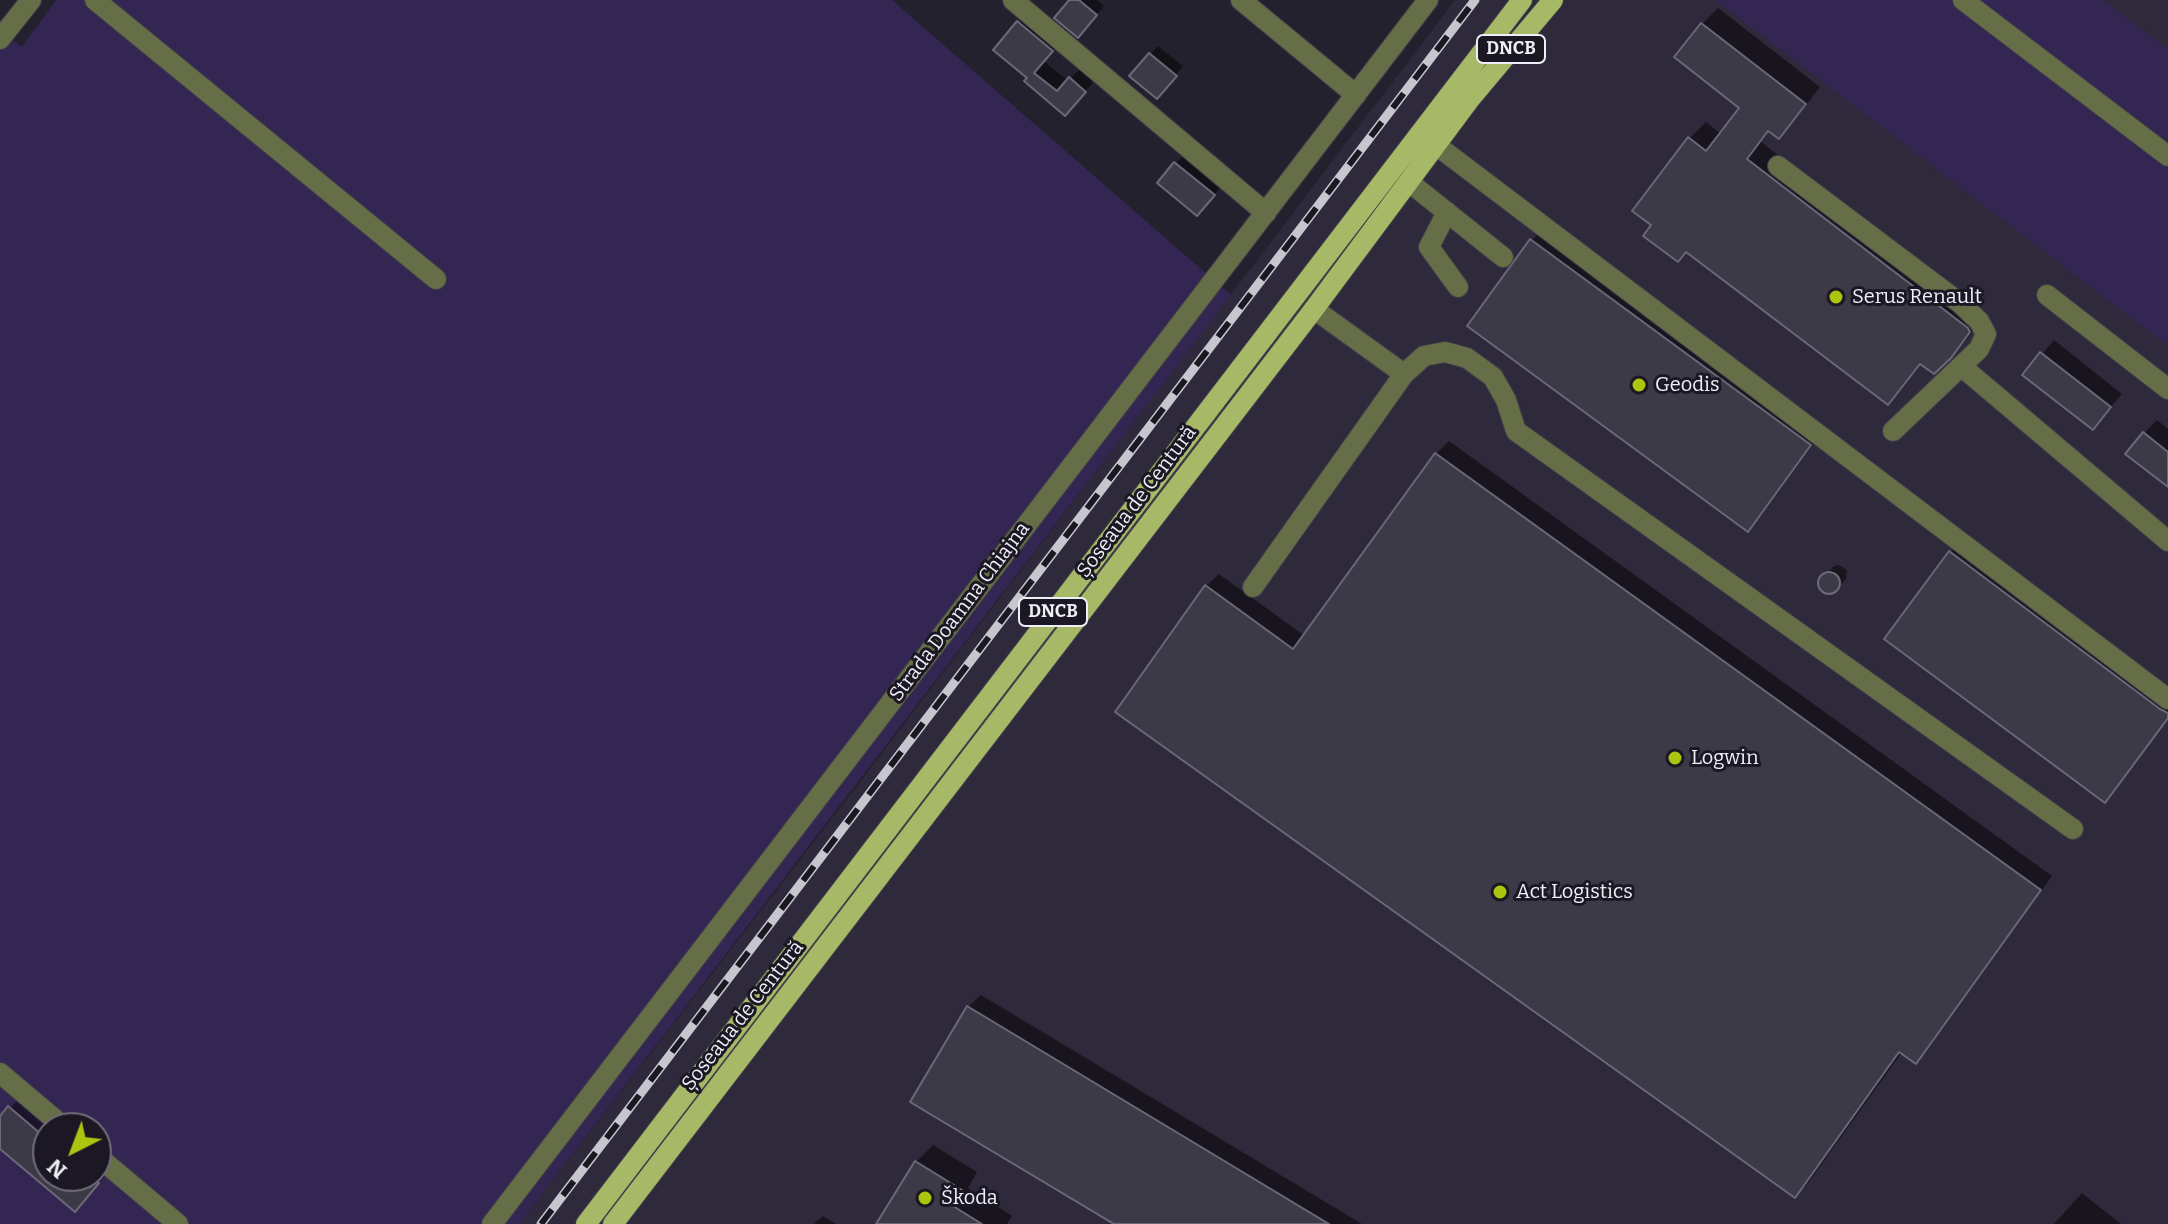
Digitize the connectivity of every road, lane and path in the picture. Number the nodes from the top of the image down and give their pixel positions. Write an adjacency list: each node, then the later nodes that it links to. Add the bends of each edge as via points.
1 (31, 0): 9 (street)
2 (95, 0): 18 (street)
3 (1013, 0): 16 (street)
4 (1241, 0): 10 (street)
5 (1428, 0): 10 (street, Strada Doamna Chiajna)
6 (1522, 0): 35 (main road, Șoseaua de Centură / DNCB)
7 (1553, 0): 11 (main road, Șoseaua de Centură / DNCB)
8 (1963, 0): 12 (street)
9 (0, 39)
10 (1356, 95): 16 (street, Strada Doamna Chiajna)
11 (1436, 145): 14 (main road, Șoseaua de Centură / DNCB); 28 (street)
12 (2168, 156)
13 (1778, 166): 22 (street, via 1979,321 1986,334)
14 (1409, 182): 15 (street); 21 (main road, Șoseaua de Centură / DNCB)
15 (1447, 212): 17 (street); 19 (street, via 1429,247)
16 (1266, 213): 34 (street, Strada Doamna Chiajna)
17 (1503, 257)
18 (436, 279)
19 (1458, 287)
20 (2047, 295): 24 (street)
21 (1314, 309): 23 (street); 36 (main road, Șoseaua de Centură / DNCB)
22 (1961, 366): 25 (street); 26 (street)
23 (1404, 374): 27 (street); 29 (street, via 1424,356 1445,352 1467,358 1493,377 1516,431)
24 (2168, 389)
25 (1893, 431)
26 (2168, 541)
27 (1253, 587)
28 (2168, 699)
29 (2073, 829)
30 (0, 1073): 31 (street)
31 (46, 1112)
32 (112, 1168): 33 (street)
33 (178, 1224)
34 (492, 1224)
35 (586, 1224)
36 (613, 1224)

